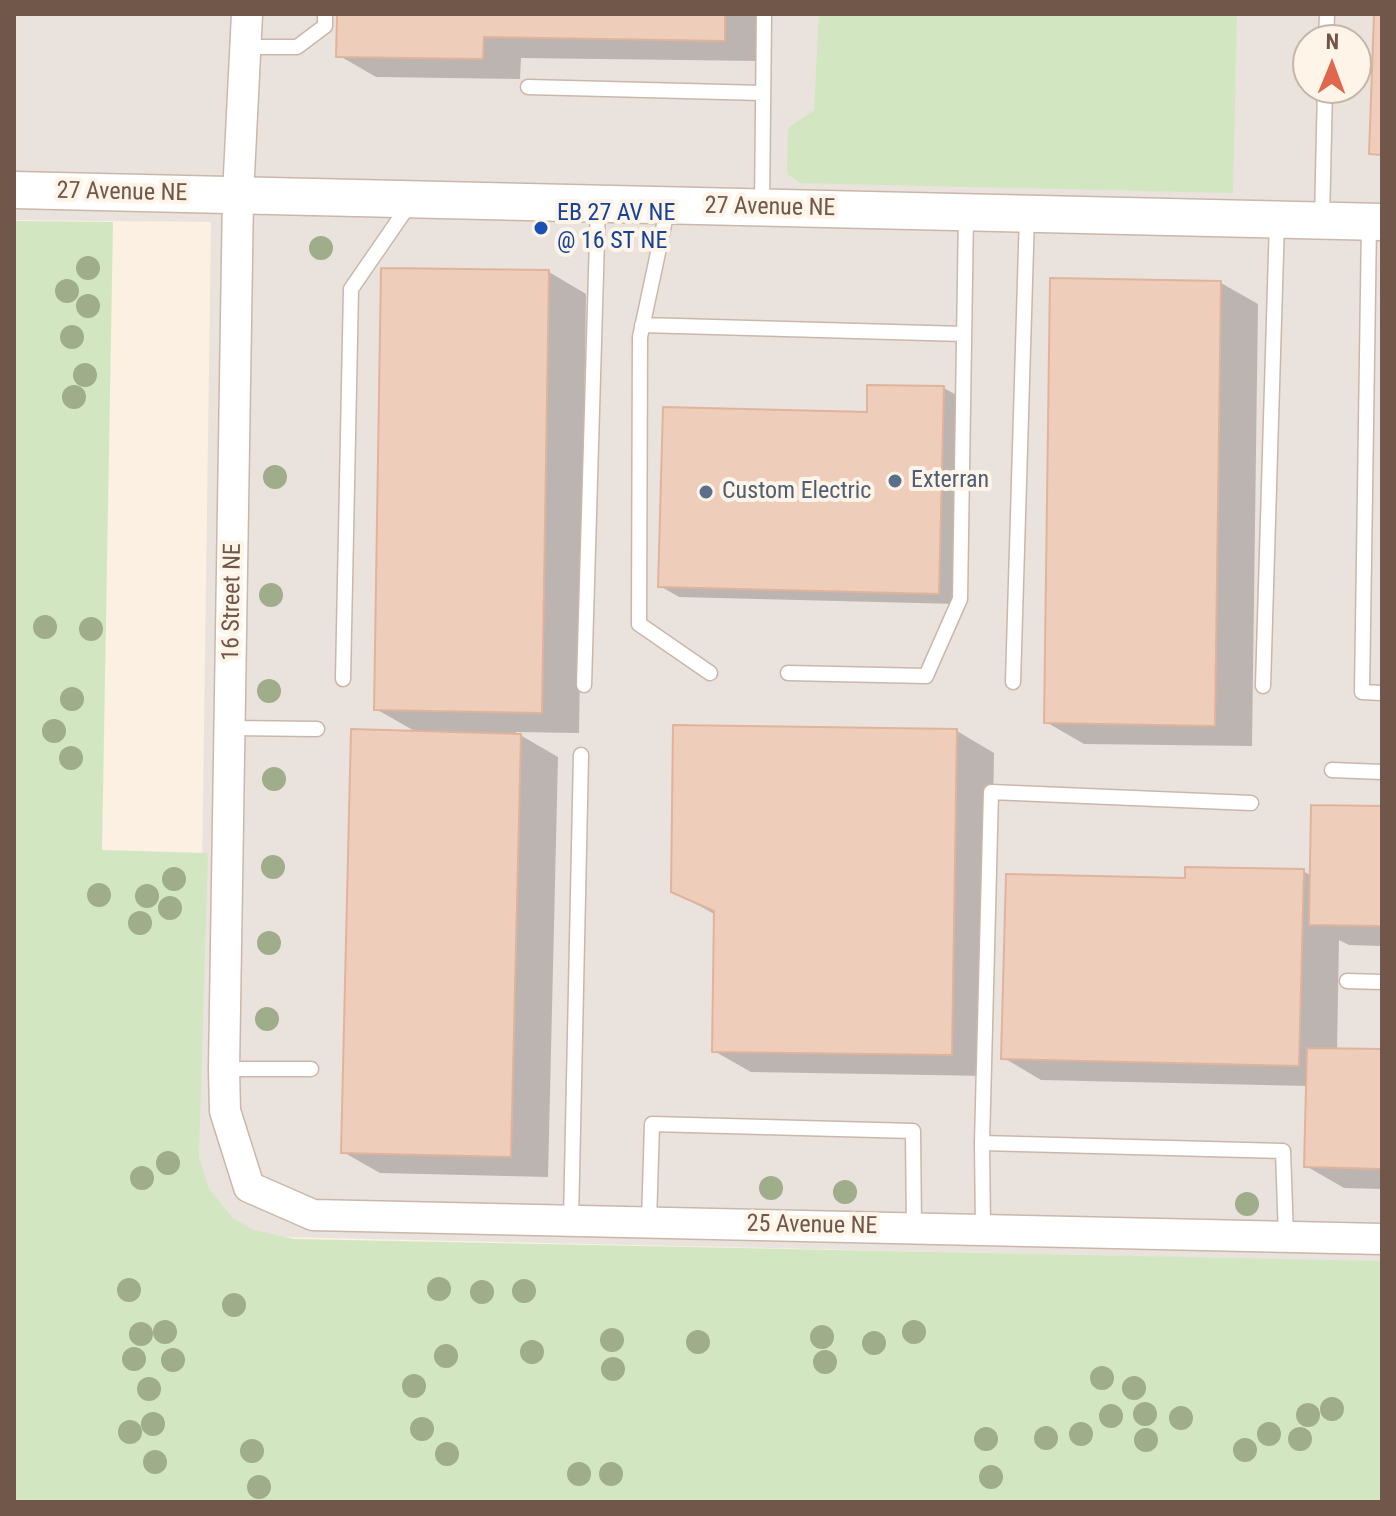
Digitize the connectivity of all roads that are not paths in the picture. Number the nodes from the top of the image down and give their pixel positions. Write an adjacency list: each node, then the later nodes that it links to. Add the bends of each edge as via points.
1 (247, 14): 4 (street, 16 Street NE)
2 (325, 14): 4 (lane, via 325,26 297,47)
3 (764, 14): 6 (lane)
4 (247, 47): 9 (street, 16 Street NE)
5 (528, 87): 6 (lane)
6 (763, 93): 13 (lane)
7 (1325, 104): 17 (lane)
8 (14, 190): 9 (street, 27 Avenue NE)
9 (238, 195): 10 (street, 27 Avenue NE); 28 (street, 16 Street NE)
10 (413, 200): 11 (street, 27 Avenue NE); 23 (lane, via 351,289)
11 (598, 204): 12 (street, 27 Avenue NE); 25 (lane)
12 (668, 206): 13 (street, 27 Avenue NE); 19 (lane)
13 (762, 208): 14 (street, 27 Avenue NE)
14 (966, 212): 15 (street, 27 Avenue NE); 20 (lane)
15 (1027, 214): 16 (street, 27 Avenue NE); 24 (lane)
16 (1277, 220): 17 (street, 27 Avenue NE); 26 (lane)
17 (1322, 221): 18 (street, 27 Avenue NE)
18 (1376, 222): 27 (lane, via 1362,692)
19 (642, 325): 20 (lane); 21 (lane, via 639,624)
20 (964, 334): 22 (lane, via 960,599 926,676)
21 (710, 673)
22 (788, 673)
23 (343, 679)
24 (1013, 682)
25 (584, 685)
26 (1263, 686)
27 (1382, 693)
28 (231, 728): 29 (lane); 36 (street, 16 Street NE)
29 (317, 729)
30 (581, 755): 40 (lane)
31 (1332, 770): 32 (lane)
32 (1382, 772)
33 (1251, 803): 38 (lane, via 991,792)
34 (1347, 981): 35 (lane)
35 (1382, 982)
36 (224, 1069): 37 (lane); 39 (street, 16 Street NE, via 225,1111)
37 (311, 1069)
38 (982, 1143): 43 (lane); 44 (lane, via 1283,1151)
39 (249, 1187): 40 (street, 25 Avenue NE, via 313,1215)
40 (571, 1221): 41 (street, 25 Avenue NE)
41 (649, 1222): 42 (street, 25 Avenue NE); 42 (lane, via 652,1124 913,1131)
42 (914, 1229): 43 (street, 25 Avenue NE)
43 (983, 1230): 44 (street, 25 Avenue NE)
44 (1286, 1237): 45 (street, 25 Avenue NE)
45 (1382, 1239)

